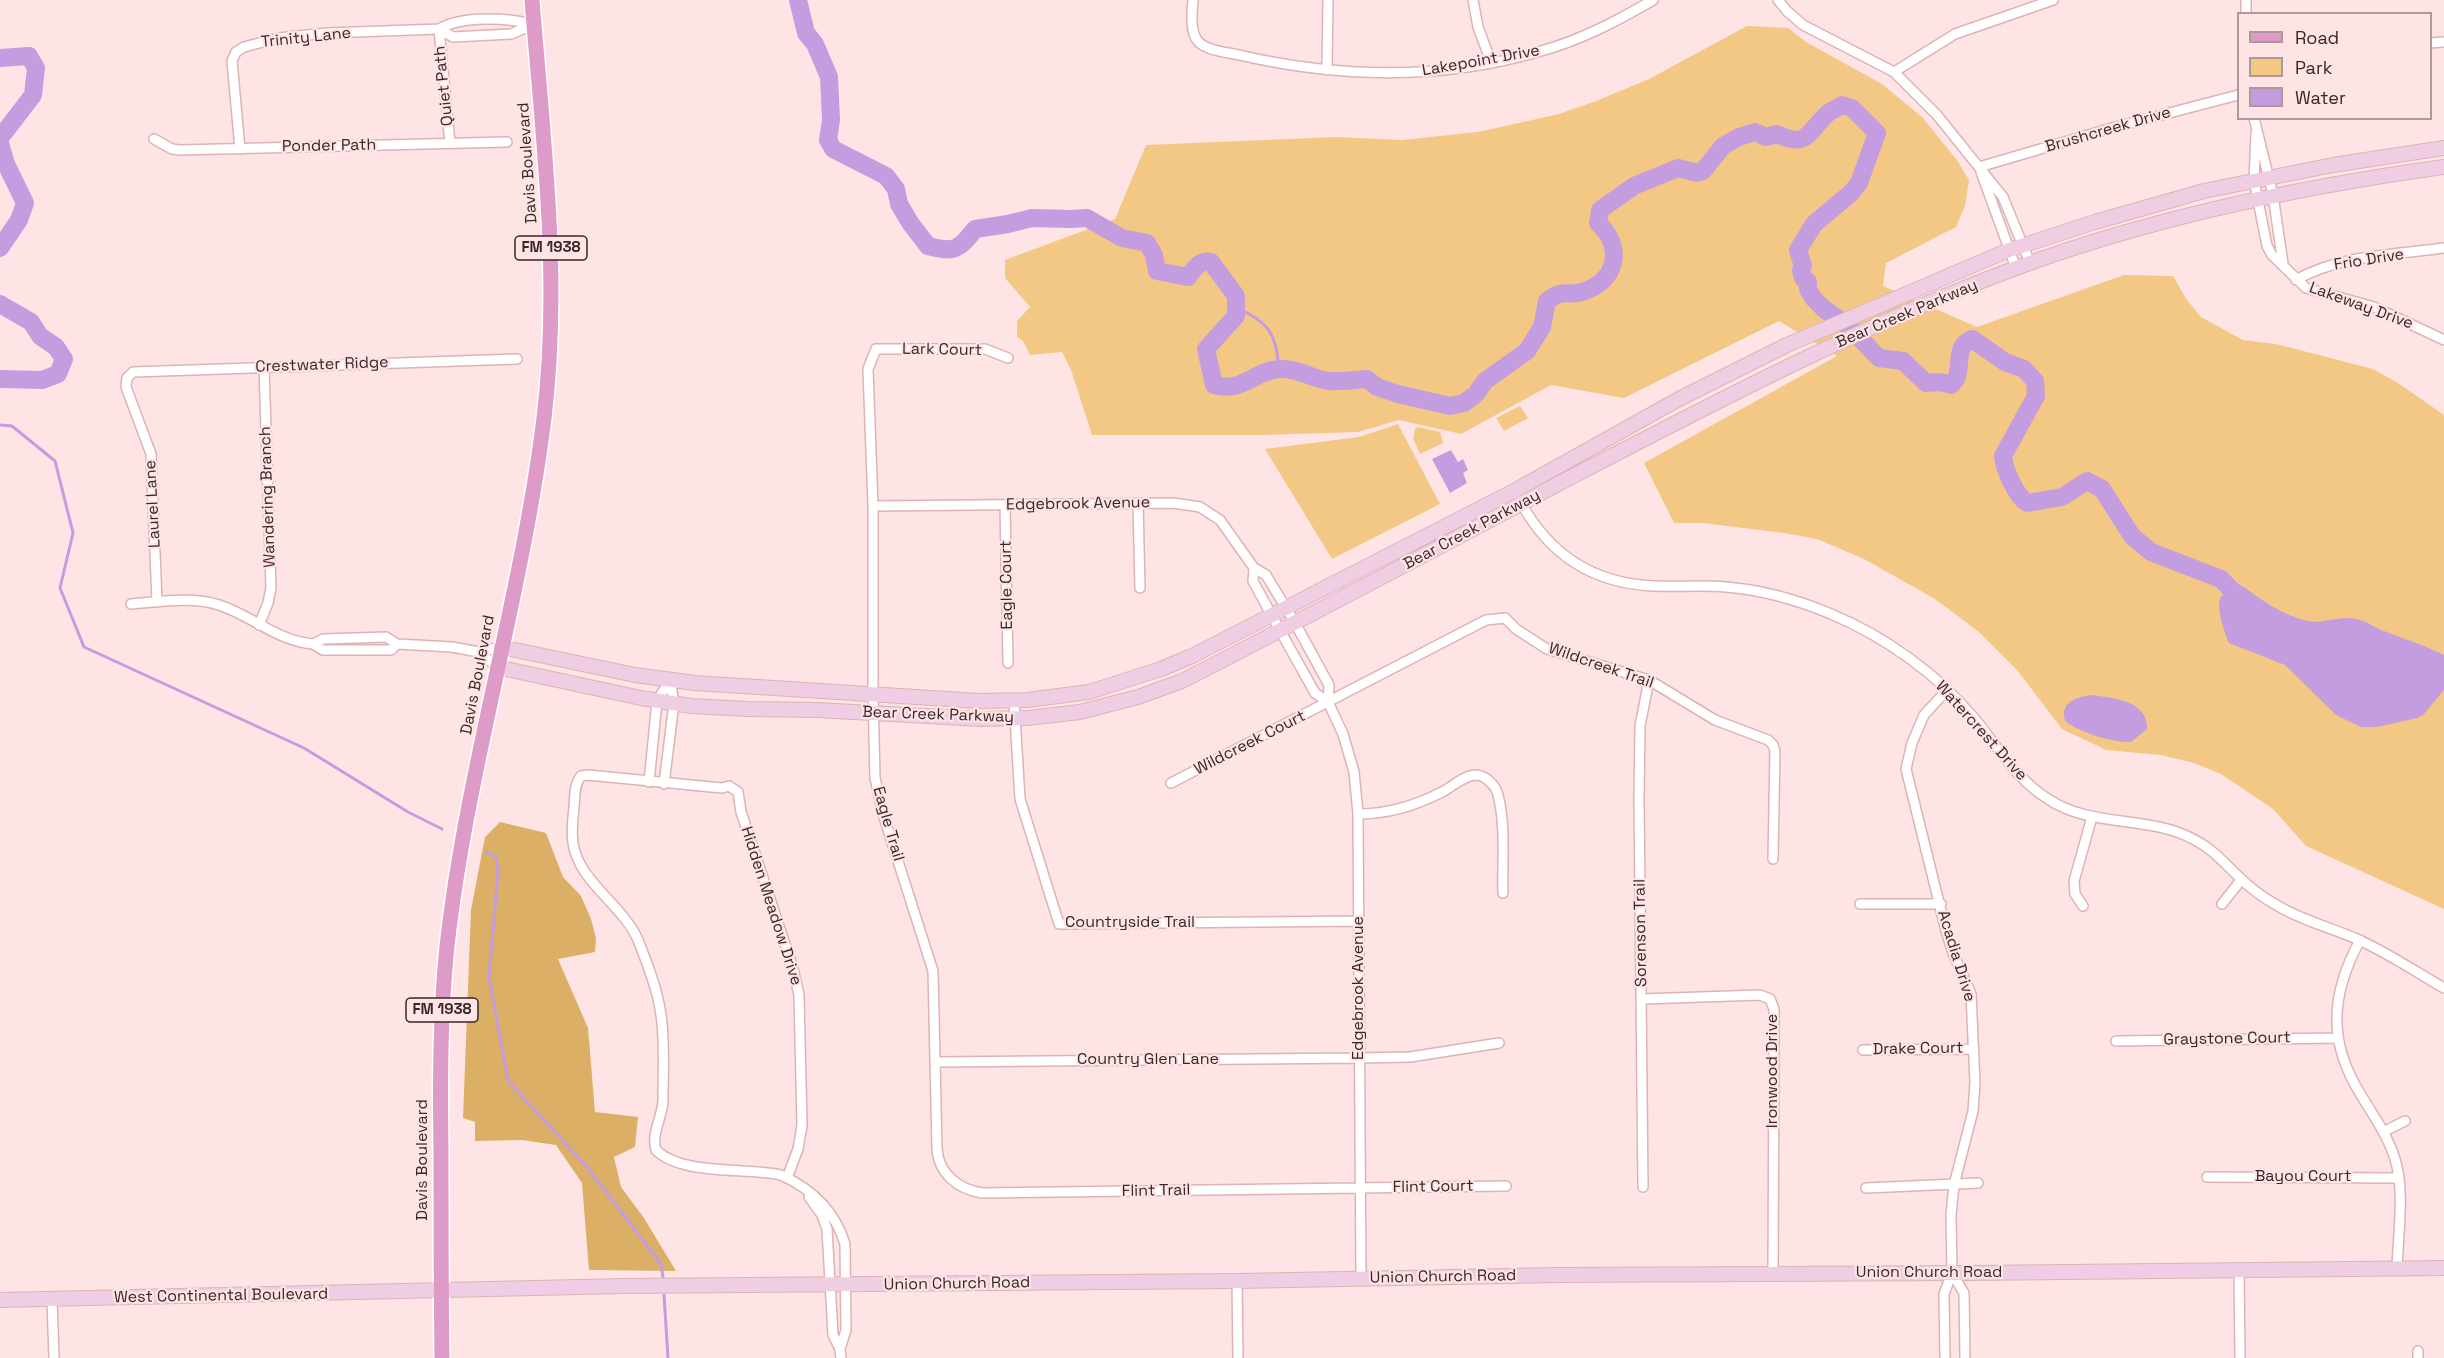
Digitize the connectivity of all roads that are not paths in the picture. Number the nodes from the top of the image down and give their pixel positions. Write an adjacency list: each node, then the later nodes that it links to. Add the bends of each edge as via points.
1 (532, 0): 9 (main road, Davis Boulevard / FM 1938)
2 (1193, 0): 13 (street, Lakepoint Drive, via 1196,39 1202,45)
3 (1328, 0): 13 (street)
4 (1473, 0): 12 (street)
5 (1653, 0): 12 (street, Lakepoint Drive, via 1583,38)
6 (1778, 0): 14 (street, via 1803,25)
7 (2053, 0): 14 (street, via 1955,34)
8 (475, 21): 9 (street, Trinity Lane, via 510,18); 10 (street, Trinity Lane, via 450,22); 11 (street)
9 (534, 24): 11 (street, Trinity Lane, via 511,34); 56 (main road, Davis Boulevard / FM 1938, via 549,193 550,361 533,496)
10 (439, 29): 11 (street, Trinity Lane, via 453,38); 20 (street, Quiet Path); 22 (street, Trinity Lane, via 312,34 241,48 232,61)
11 (476, 36)
12 (1491, 62): 13 (street, Lakepoint Drive, via 1391,73)
13 (1327, 70)
14 (1894, 72): 23 (street, via 1937,115)
15 (2237, 95): 23 (street, Brushcreek Drive)
16 (2253, 120): 17 (street, Lakeway Drive)
17 (2256, 133): 25 (street, Lakeway Drive); 26 (street, Lakeway Drive)
18 (154, 139): 22 (street, Ponder Path, via 180,150)
19 (507, 142): 20 (street, Ponder Path)
20 (450, 143): 22 (street, Ponder Path)
21 (2444, 148): 25 (main road, Bear Creek Parkway)
22 (240, 149)
23 (1979, 167): 29 (street, via 2003,197); 31 (street)
24 (2444, 167): 27 (main road, Bear Creek Parkway)
25 (2269, 177): 26 (main road, Bear Creek Parkway); 27 (street, Lakeway Drive)
26 (2254, 180): 28 (street, Lakeway Drive); 29 (main road, Bear Creek Parkway)
27 (2273, 195): 28 (main road, Bear Creek Parkway); 33 (street, Lakeway Drive)
28 (2257, 198): 32 (main road, Bear Creek Parkway); 33 (street, Lakeway Drive, via 2268,246)
29 (2023, 245): 31 (main road, Bear Creek Parkway); 32 (street)
30 (2444, 248): 35 (street, Frio Drive, via 2338,263)
31 (2009, 250): 34 (street); 42 (main road, Bear Creek Parkway, via 1787,345 1679,399)
32 (2031, 263): 34 (main road, Bear Creek Parkway)
33 (2283, 264): 35 (street, Lakeway Drive)
34 (2016, 268): 44 (main road, Bear Creek Parkway, via 1811,355)
35 (2296, 280): 36 (street, Lakeway Drive, via 2317,292 2374,307)
36 (2444, 340)
37 (876, 349): 38 (street, Lark Court, via 985,349); 45 (street, Eagle Trail, via 868,369)
38 (1008, 358)
39 (517, 359): 40 (street, Crestwater Ridge)
40 (264, 368): 41 (street, Crestwater Ridge, via 139,370); 54 (street, Wandering Branch, via 271,588)
41 (129, 375): 49 (street, Laurel Lane, via 126,387 148,442 153,467)
42 (1514, 491): 44 (street, Watercrest Drive); 51 (main road, Bear Creek Parkway)
43 (1138, 503): 46 (street, Edgebrook Avenue); 47 (street, Edgebrook Avenue, via 1173,502 1200,507 1220,520); 48 (street)
44 (1521, 504): 53 (main road, Bear Creek Parkway); 62 (street, Watercrest Drive, via 1554,548 1586,570 1632,584 1728,587 1809,605 1885,642)
45 (873, 506): 46 (street, Edgebrook Avenue); 63 (street, Eagle Trail)
46 (1005, 506): 58 (street, Eagle Court)
47 (1254, 568): 51 (street, Edgebrook Avenue, via 1266,575); 52 (street, Edgebrook Avenue, via 1253,581)
48 (1140, 588)
49 (158, 602): 50 (street, Bear Creek Parkway); 54 (street, Bear Creek Parkway, via 217,604)
50 (131, 604)
51 (1286, 608): 52 (main road, Bear Creek Parkway); 53 (street, Edgebrook Avenue)
52 (1272, 616): 55 (street, Edgebrook Avenue); 65 (main road, Bear Creek Parkway, via 1179,662 1131,679 1085,693)
53 (1295, 623): 55 (main road, Bear Creek Parkway); 66 (street, Edgebrook Avenue, via 1329,685)
54 (259, 625): 57 (street, Bear Creek Parkway, via 292,640 313,644 322,639 386,637 397,644)
55 (1281, 630): 66 (street, Edgebrook Avenue, via 1315,693); 69 (main road, Bear Creek Parkway, via 1182,681 1138,697 1072,713)
56 (501, 647): 57 (street, Bear Creek Parkway); 59 (main road, Davis Boulevard / FM 1938); 60 (main road, Bear Creek Parkway)
57 (479, 652): 59 (street, Bear Creek Parkway)
58 (1008, 663)
59 (497, 667): 64 (main road, Bear Creek Parkway); 115 (main road, Davis Boulevard / FM 1938, via 447,950 441,1041)
60 (670, 680): 63 (main road, Bear Creek Parkway); 64 (street); 67 (street)
61 (1649, 680): 66 (street, Wildcreek Trail, via 1547,649 1505,618 1494,618); 75 (street, Wildcreek Trail, via 1715,720 1773,744); 85 (street, Sorenson Trail, via 1640,726)
62 (1947, 690): 74 (street, Watercrest Drive, via 2025,782 2069,810); 79 (street, Acadia Drive, via 1924,715 1906,769)
63 (873, 694): 65 (main road, Bear Creek Parkway); 68 (street, Eagle Trail)
64 (657, 701): 67 (main road, Bear Creek Parkway); 70 (street)
65 (1014, 701): 69 (street, Countryside Trail)
66 (1328, 702): 71 (street, Wildcreek Court); 73 (street, Edgebrook Avenue, via 1351,759)
67 (674, 703): 68 (main road, Bear Creek Parkway); 72 (street)
68 (874, 713): 69 (main road, Bear Creek Parkway); 92 (street, Eagle Trail, via 878,796 933,971)
69 (1014, 719): 82 (street, Countryside Trail, via 1022,807 1059,924)
70 (649, 782): 72 (street, Hidden Meadow Drive); 96 (street, Hidden Meadow Drive, via 581,777 574,799 572,834 574,850 584,871 633,930 661,1012 663,1102 654,1138 656,1150 667,1158 697,1167 768,1172)
71 (1171, 783)
72 (664, 784): 96 (street, Hidden Meadow Drive, via 729,786 737,791 793,968 800,1009 802,1125)
73 (1358, 814): 77 (street, via 1404,809 1475,775 1487,779 1498,793); 82 (street, Edgebrook Avenue)
74 (2092, 817): 76 (street, Watercrest Drive, via 2151,825 2192,838 2213,851); 81 (street, via 2074,880 2075,894)
75 (1773, 859)
76 (2241, 880): 80 (street); 83 (street, Watercrest Drive, via 2282,909)
77 (1503, 893)
78 (1860, 904): 79 (street)
79 (1941, 904): 89 (street, Acadia Drive, via 1953,953 1971,994)
80 (2222, 904)
81 (2083, 906)
82 (1358, 921): 91 (street, Edgebrook Avenue)
83 (2360, 940): 84 (street, Watercrest Drive); 86 (street, via 2338,993)
84 (2444, 988)
85 (1642, 999): 103 (street, Sorenson Trail); 109 (street, Ironwood Drive, via 1760,995 1770,999 1774,1047)
86 (2338, 1038): 87 (street, Graystone Court); 94 (street, via 2351,1080)
87 (2116, 1041)
88 (1499, 1042): 91 (street, Country Glen Lane, via 1410,1057)
89 (1974, 1048): 90 (street, Drake Court); 101 (street, Acadia Drive, via 1973,1112)
90 (1863, 1050)
91 (1359, 1058): 92 (street, Country Glen Lane); 105 (street, Edgebrook Avenue)
92 (937, 1062): 98 (street, Eagle Trail, via 938,1155)
93 (2405, 1121): 94 (street)
94 (2383, 1132): 97 (street)
95 (2207, 1176): 97 (street, Bayou Court)
96 (787, 1178): 100 (street)
97 (2399, 1178): 106 (street)
98 (953, 1182): 105 (street, Flint Trail, via 982,1193)
99 (1978, 1183): 101 (street)
100 (798, 1184): 113 (street, via 825,1222); 114 (street, via 823,1203 842,1234)
101 (1954, 1185): 104 (street); 110 (street, Acadia Drive)
102 (1506, 1186): 105 (street, Flint Court)
103 (1643, 1187)
104 (1866, 1188)
105 (1361, 1189): 111 (street, Edgebrook Avenue)
106 (2397, 1268): 107 (main road, Union Church Road); 108 (main road, Union Church Road)
107 (2444, 1268)
108 (2239, 1271): 110 (main road, Union Church Road); 124 (street)
109 (1773, 1273): 110 (main road, Union Church Road); 111 (main road, Union Church Road)
110 (1952, 1273): 122 (street, via 1944,1294); 123 (street, via 1964,1293)
111 (1361, 1278): 112 (main road, Union Church Road)
112 (1237, 1281): 114 (main road, Union Church Road); 121 (street)
113 (830, 1285): 114 (main road, Union Church Road); 115 (main road, Union Church Road); 118 (street, via 833,1335)
114 (846, 1285): 118 (street, via 846,1330)
115 (441, 1289): 117 (main road, West Continental Boulevard); 120 (main road, Davis Boulevard / FM 1938)
116 (0, 1300): 117 (main road, West Continental Boulevard)
117 (52, 1300): 119 (street)
118 (841, 1354)
119 (54, 1358)
120 (442, 1358)
121 (1238, 1358)
122 (1945, 1358)
123 (1965, 1358)
124 (2240, 1358)

